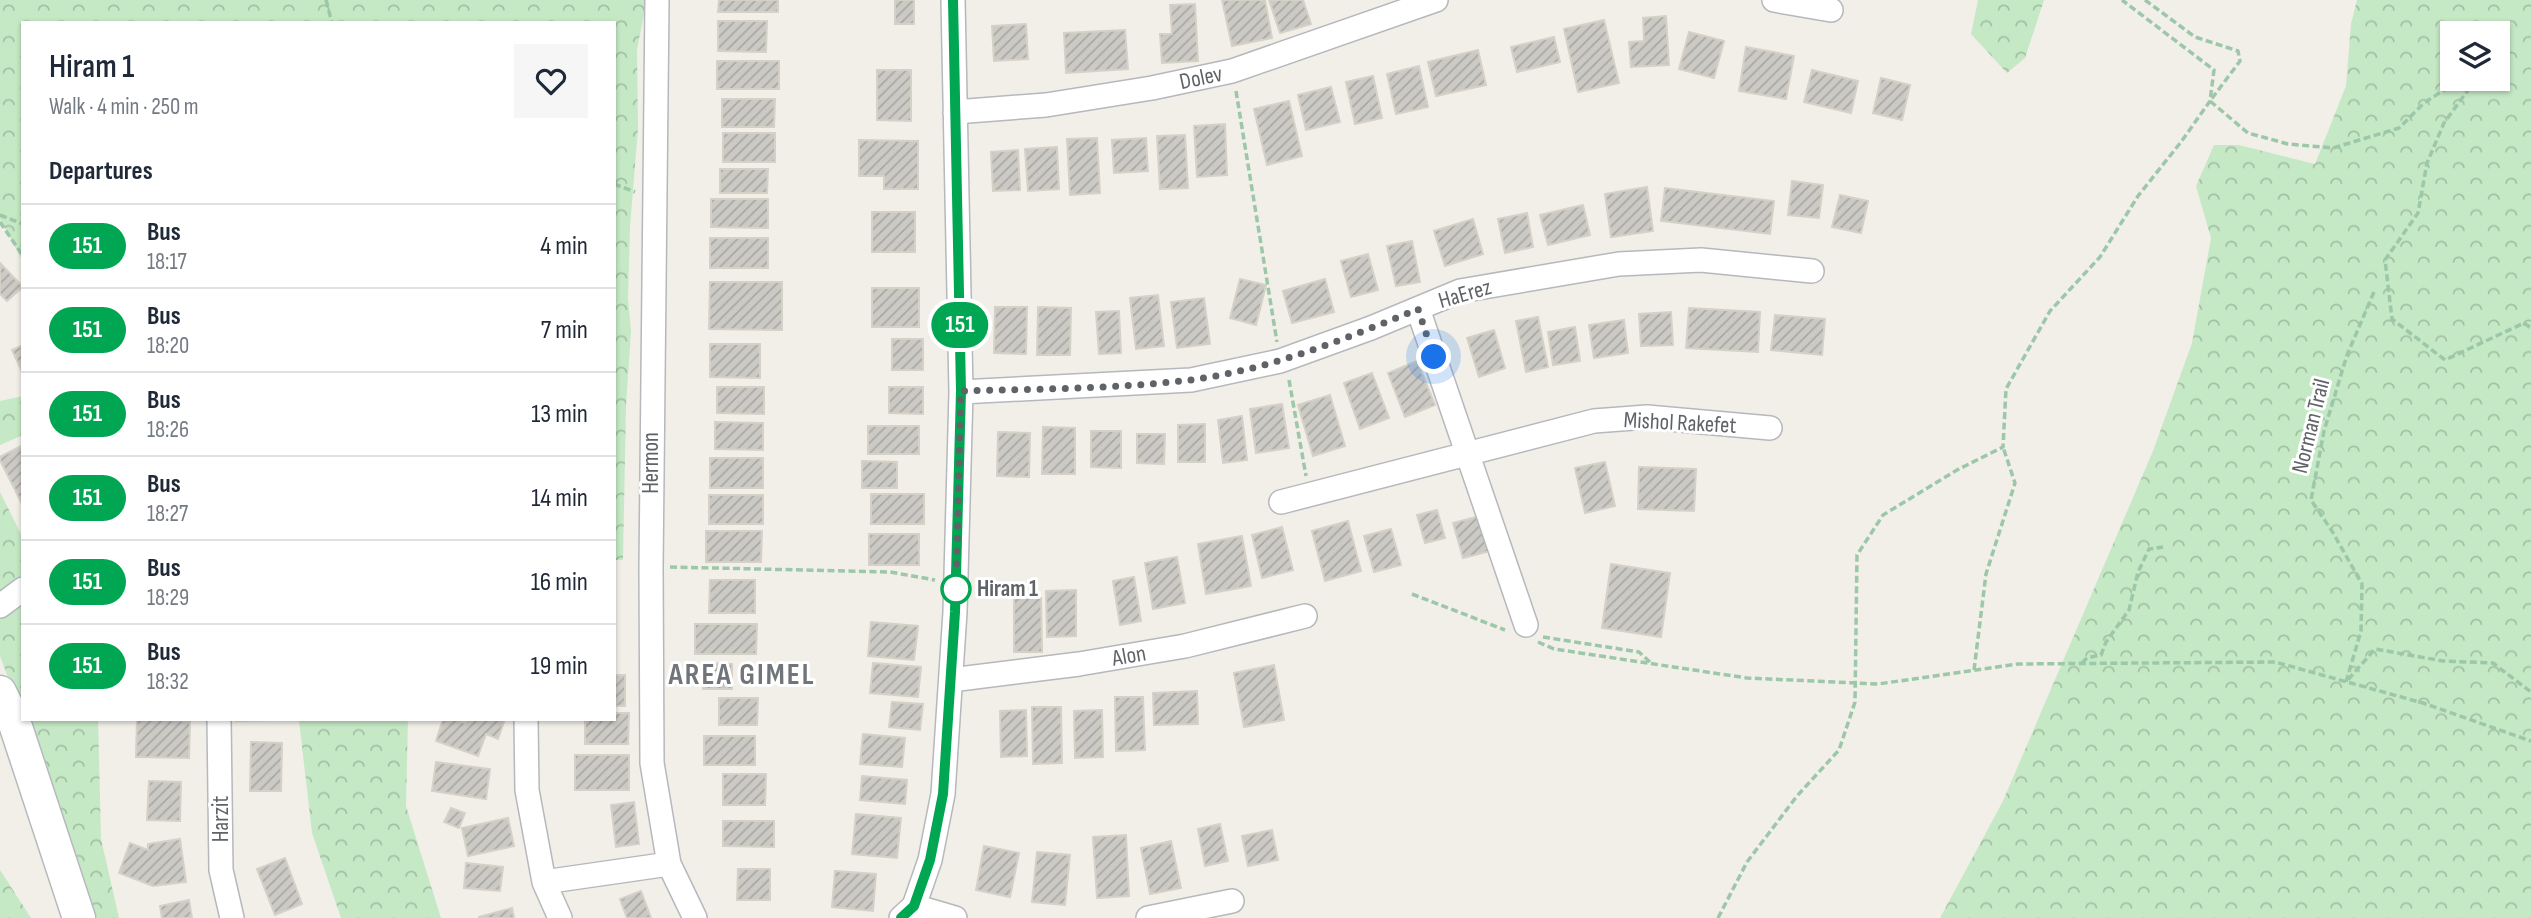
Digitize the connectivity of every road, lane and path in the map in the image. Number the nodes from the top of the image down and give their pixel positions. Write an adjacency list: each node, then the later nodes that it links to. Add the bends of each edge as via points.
1 (326, 0): 9 (path)
2 (657, 0): 31 (street, Hermon)
3 (953, 0): 14 (street)
4 (1436, 0): 10 (street, Dolev)
5 (1774, 0): 8 (street)
6 (2122, 0): 13 (path, via 2214,70)
7 (2145, 0): 13 (path, via 2195,37 2238,51 2240,61)
8 (1831, 10)
9 (331, 21)
10 (1232, 71): 14 (street, Dolev, via 1046,105); 23 (path)
11 (2442, 91): 13 (path, via 2399,128 2333,148 2288,144 2248,132)
12 (2467, 91): 22 (path, via 2444,123 2427,163 2418,213 2385,260 2392,319 2445,360 2524,323)
13 (2210, 101): 26 (path, via 2138,196 2100,257 2050,311 2006,389)
14 (956, 112): 24 (street)
15 (0, 215): 17 (path)
16 (0, 222): 18 (path)
17 (21, 223)
18 (21, 254)
19 (1812, 271): 21 (street, HaErez, via 1701,260 1619,264 1460,291)
20 (2374, 292): 42 (path, Norman Trail, via 2347,355 2324,430 2311,500 2362,584 2361,631)
21 (1418, 309): 23 (street, HaErez); 27 (street)
22 (2531, 328)
23 (1283, 360): 24 (street, HaErez, via 1191,380); 28 (path)
24 (961, 391): 32 (street)
25 (1770, 428): 27 (street, Mishol Rakefet, via 1647,418 1594,421)
26 (2003, 447): 40 (path, via 2015,483 1986,574); 43 (path, via 1883,515 1857,555)
27 (1467, 453): 28 (street, Mishol Rakefet); 37 (street)
28 (1310, 495): 29 (street, Mishol Rakefet)
29 (1281, 502)
30 (2163, 547): 38 (path, via 2149,549 2143,559 2129,610 2101,655)
31 (651, 568): 32 (path, via 890,572); 49 (street, Hermon, via 652,763)
32 (956, 583): 41 (street)
33 (21, 590): 35 (street)
34 (1412, 593): 37 (path)
35 (0, 606)
36 (1305, 616): 41 (street, Alon, via 1185,646)
37 (1523, 632): 39 (path, via 1554,649); 39 (path, via 1538,628 1541,636 1639,652)
38 (2082, 663): 40 (path); 42 (path, via 2275,662)
39 (1653, 664): 43 (path, via 1747,678)
40 (1974, 670): 43 (path)
41 (951, 681): 52 (street, via 943,794 930,860)
42 (2346, 682): 45 (path, via 2375,649 2443,661 2493,663); 48 (path)
43 (1856, 683): 59 (path, via 1855,702 1839,750 1747,862)
44 (0, 692): 53 (main road, via 13,718)
45 (2531, 692)
46 (219, 721): 54 (street, Harzit, via 221,870)
47 (526, 721): 50 (street, via 527,790)
48 (2531, 741)
49 (669, 864): 50 (street); 56 (street, Hermon)
50 (544, 882): 55 (street)
51 (1232, 901): 58 (street)
52 (907, 912): 57 (street)
53 (79, 918)
54 (232, 918)
55 (560, 918)
56 (695, 918)
57 (955, 918)
58 (1148, 918)
59 (1718, 918)

